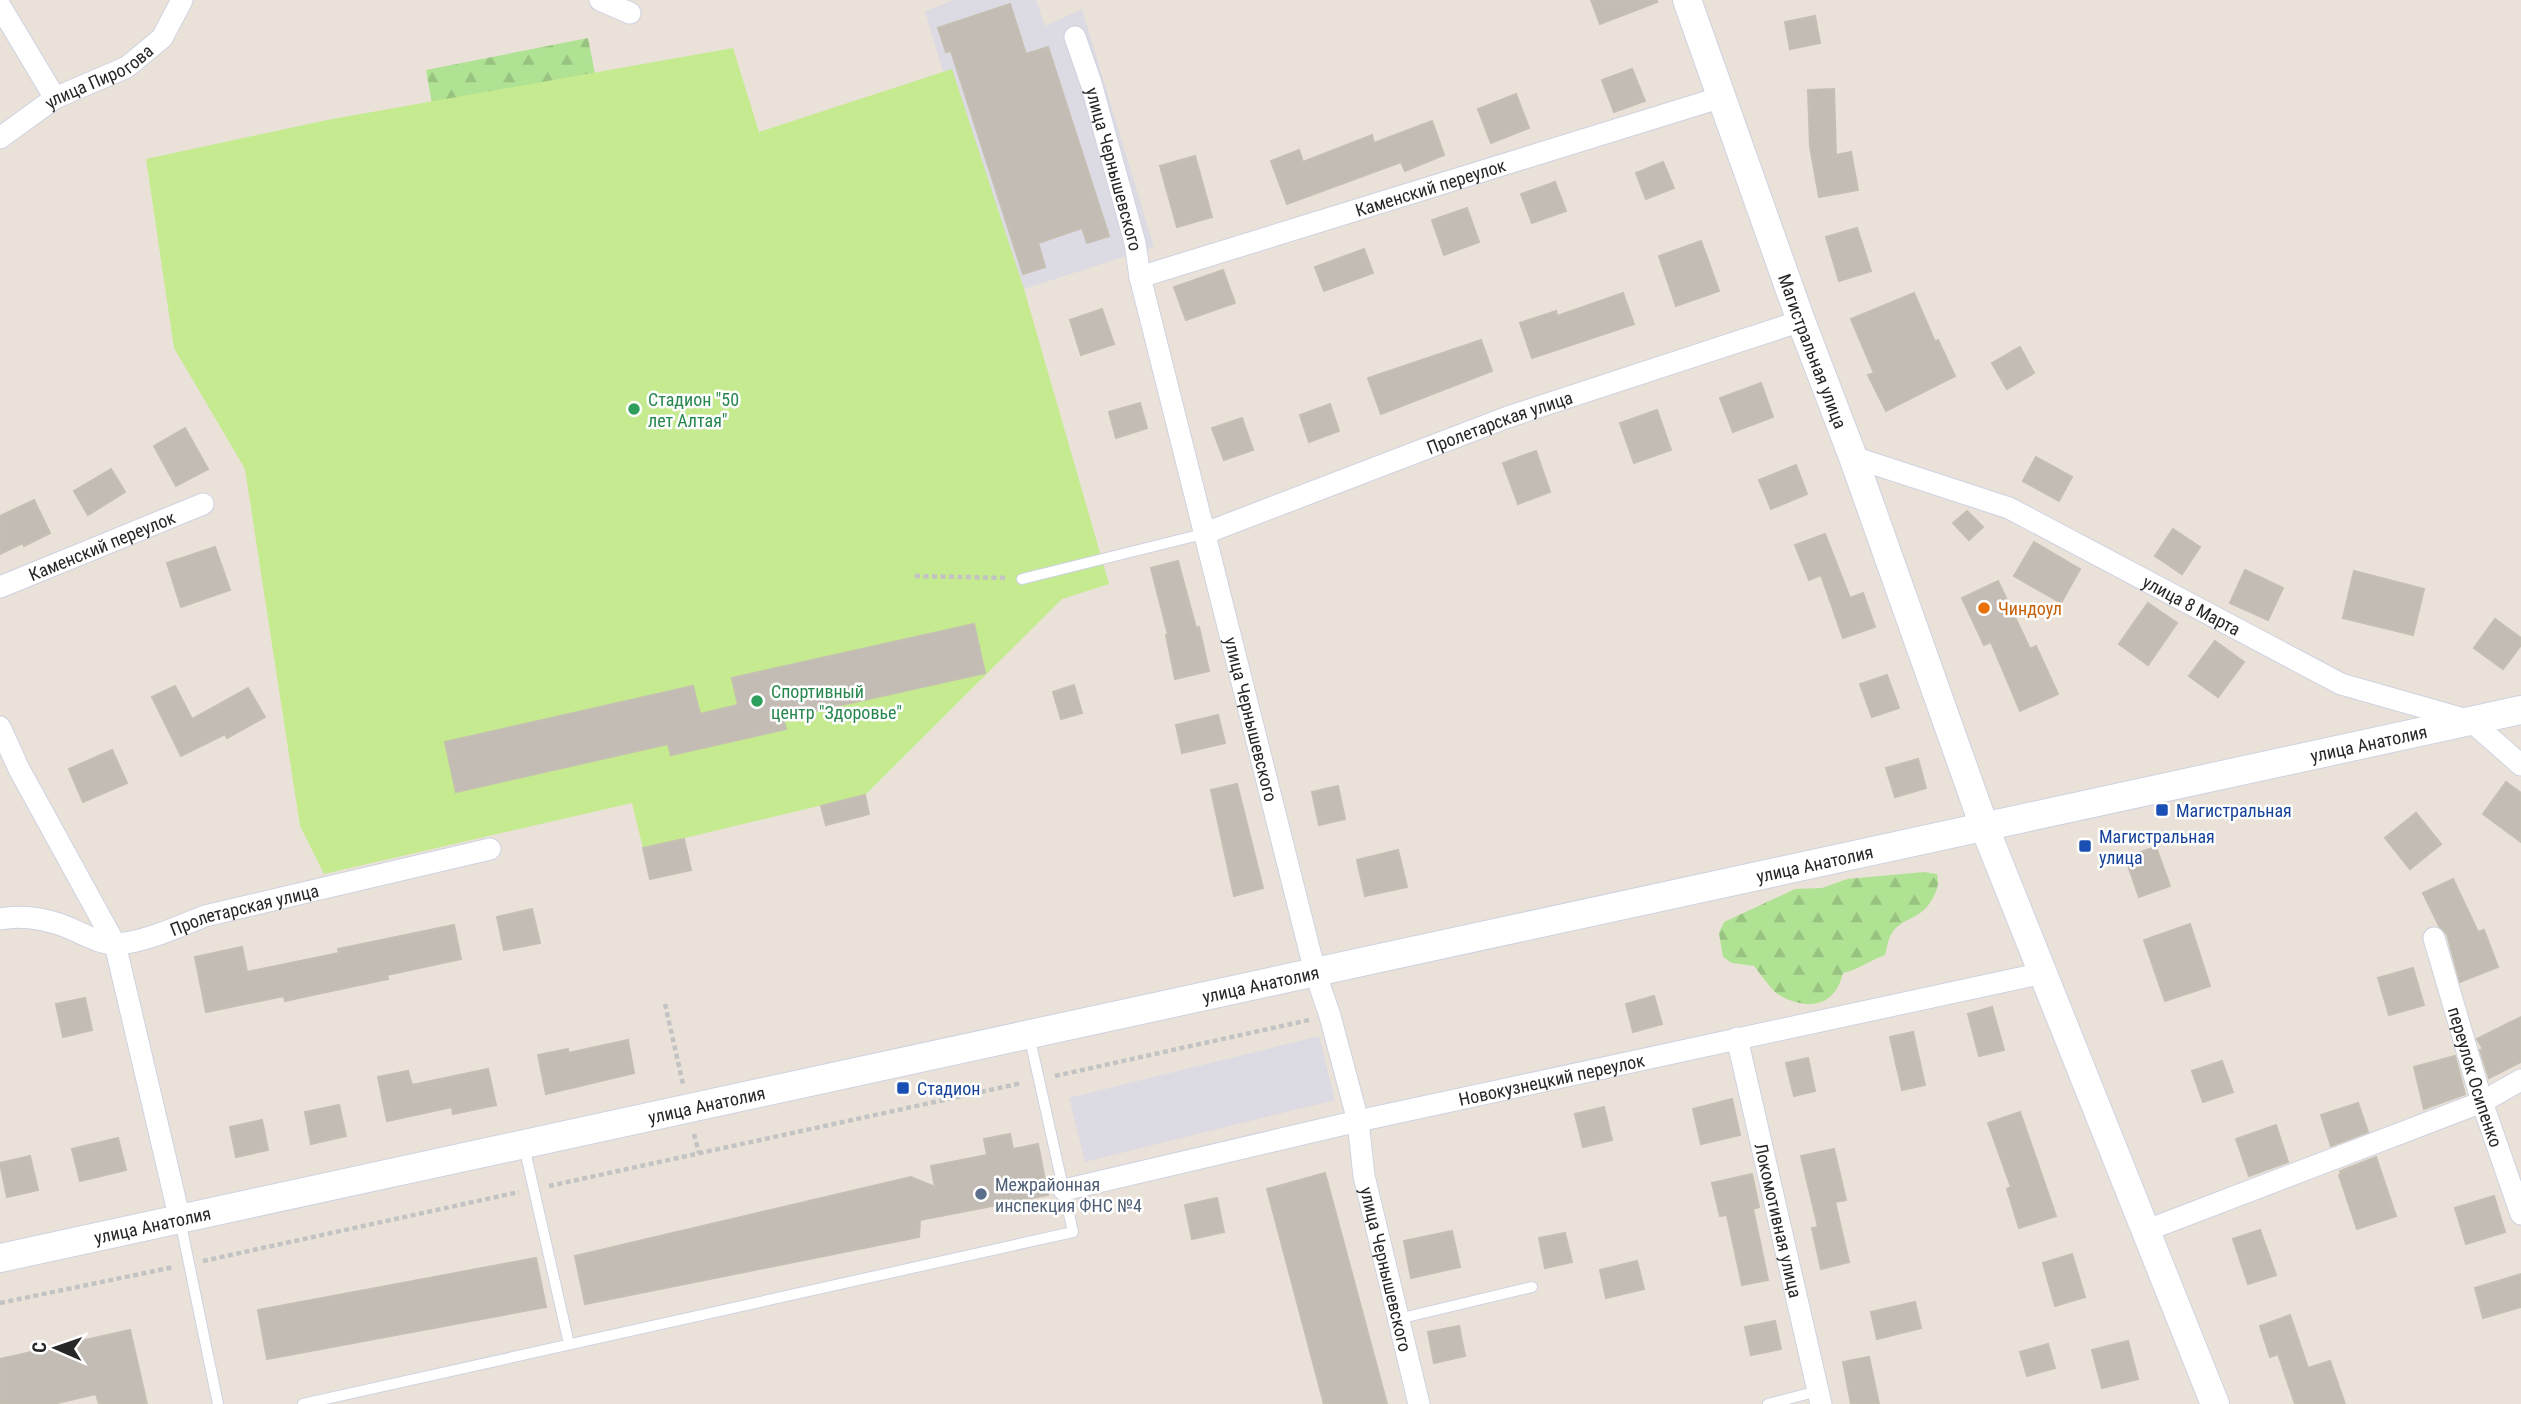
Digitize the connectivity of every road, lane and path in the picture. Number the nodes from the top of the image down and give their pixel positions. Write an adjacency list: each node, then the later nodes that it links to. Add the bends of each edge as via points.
1 (182, 0): 8 (street, улица Пирогова, via 162,38 127,66)
2 (600, 0): 5 (street)
3 (1687, 0): 7 (street, Магистральная улица)
4 (0, 6): 8 (street)
5 (631, 13)
6 (1075, 37): 10 (street, улица Чернышевского, via 1135,243)
7 (1722, 97): 10 (street, Каменский переулок); 11 (street, Магистральная улица)
8 (55, 98): 9 (street, улица Пирогова)
9 (0, 138)
10 (1140, 277): 14 (street, улица Чернышевского)
11 (1801, 321): 12 (street, Магистральная улица); 14 (street, Пролетарская улица, via 1508,417)
12 (1853, 457): 19 (street, улица 8 Марта, via 2009,509 2341,684); 22 (street, Магистральная улица)
13 (203, 504): 17 (street, Каменский переулок)
14 (1203, 534): 16 (lane); 27 (street, улица Чернышевского)
15 (915, 576): 16 (path)
16 (1022, 579)
17 (0, 587)
18 (2521, 710): 19 (street, улица Анатолия)
19 (2471, 721): 21 (street, улица 8 Марта); 22 (street, улица Анатолия)
20 (0, 727): 26 (street)
21 (2521, 765)
22 (1984, 826): 27 (street, улица Анатолия); 28 (street, Магистральная улица)
23 (490, 849): 26 (street, Пролетарская улица, via 205,916)
24 (0, 919): 26 (street, via 15,916 57,923)
25 (2434, 938): 35 (street, переулок Осипенко)
26 (115, 944): 43 (street)
27 (1315, 972): 30 (street, улица Чернышевского); 31 (street, улица Анатолия)
28 (2043, 974): 32 (street, Новокузнецкий переулок); 44 (street, Магистральная улица)
29 (665, 1004): 36 (path)
30 (1330, 1016): 33 (path); 37 (street, улица Чернышевского)
31 (1029, 1035): 33 (lane); 36 (street, улица Анатолия)
32 (1737, 1038): 37 (street, Новокузнецкий переулок); 51 (street, Локомотивная улица)
33 (1039, 1079): 39 (path); 41 (lane)
34 (2521, 1080): 35 (street)
35 (2482, 1102): 42 (street, переулок Осипенко); 44 (street)
36 (689, 1110): 38 (street, улица Анатолия); 39 (path)
37 (1358, 1121): 41 (street, Новокузнецкий переулок); 49 (street, улица Чернышевского, via 1364,1176)
38 (524, 1146): 40 (lane); 43 (street, улица Анатолия)
39 (699, 1153): 40 (path)
40 (533, 1189): 46 (path); 50 (lane)
41 (1064, 1190): 50 (lane, via 1073,1232)
42 (2521, 1214)
43 (180, 1220): 45 (street, улица Анатолия); 46 (lane)
44 (2146, 1231): 56 (street, Магистральная улица)
45 (0, 1258)
46 (190, 1264): 48 (path); 52 (lane)
47 (1532, 1287): 49 (lane)
48 (0, 1303)
49 (1398, 1319): 54 (street, улица Чернышевского)
50 (569, 1344): 53 (lane)
51 (1820, 1398): 55 (lane)
52 (218, 1404)
53 (303, 1404)
54 (1419, 1404)
55 (1768, 1404)
56 (2215, 1404)

